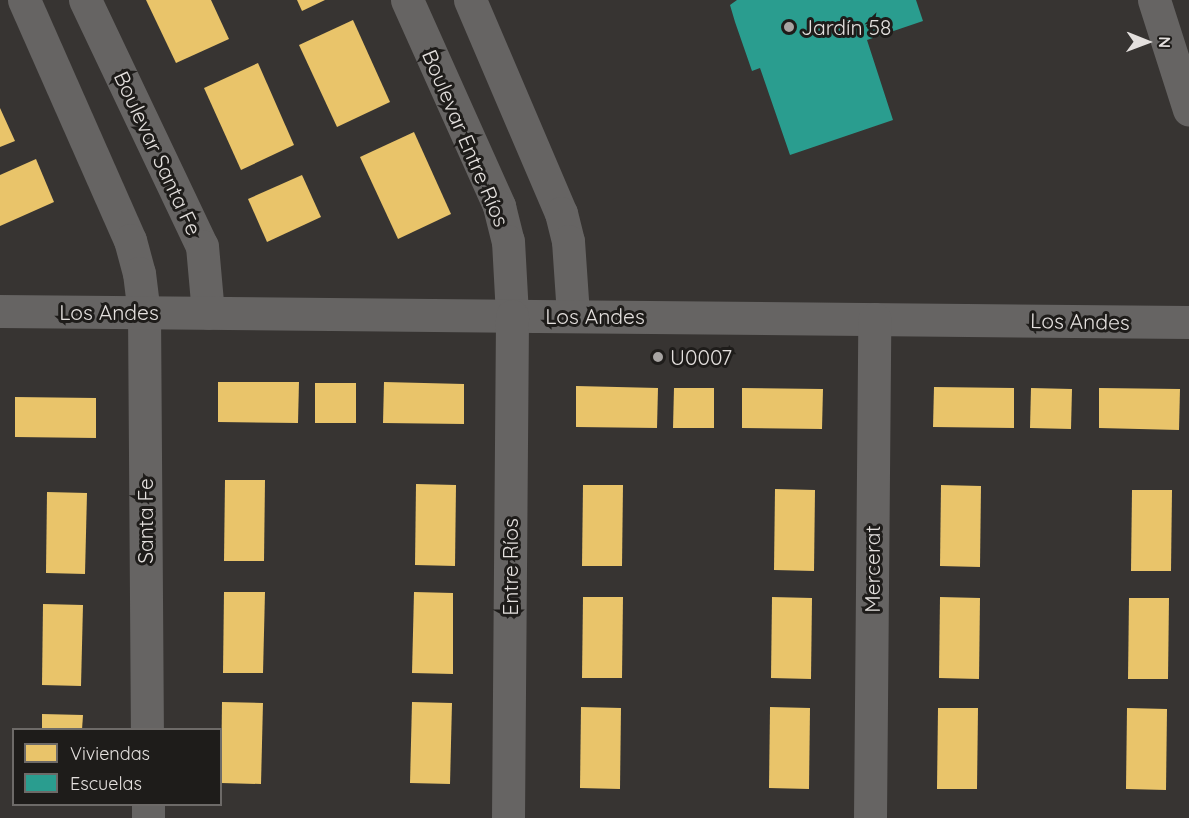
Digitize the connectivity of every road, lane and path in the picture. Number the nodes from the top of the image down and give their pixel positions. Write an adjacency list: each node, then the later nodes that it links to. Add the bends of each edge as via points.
1 (24, 0): 8 (street, via 130,240)
2 (85, 0): 9 (street, Boulevar Santa Fe, via 202,246)
3 (407, 0): 11 (street, Boulevar Entre Ríos, via 499,206 508,241)
4 (470, 0): 10 (street, via 561,213 568,241)
5 (1155, 0): 6 (street)
6 (1189, 110)
7 (0, 311): 8 (street, Los Andes)
8 (144, 312): 9 (street, Los Andes); 14 (street, Santa Fe)
9 (208, 313): 11 (street, Los Andes)
10 (573, 315): 11 (street, Los Andes); 12 (street, Los Andes)
11 (512, 316): 15 (street, Entre Ríos)
12 (874, 319): 13 (street, Los Andes); 16 (street, Mercerat)
13 (1189, 322)
14 (147, 728)
15 (508, 818)
16 (870, 818)

